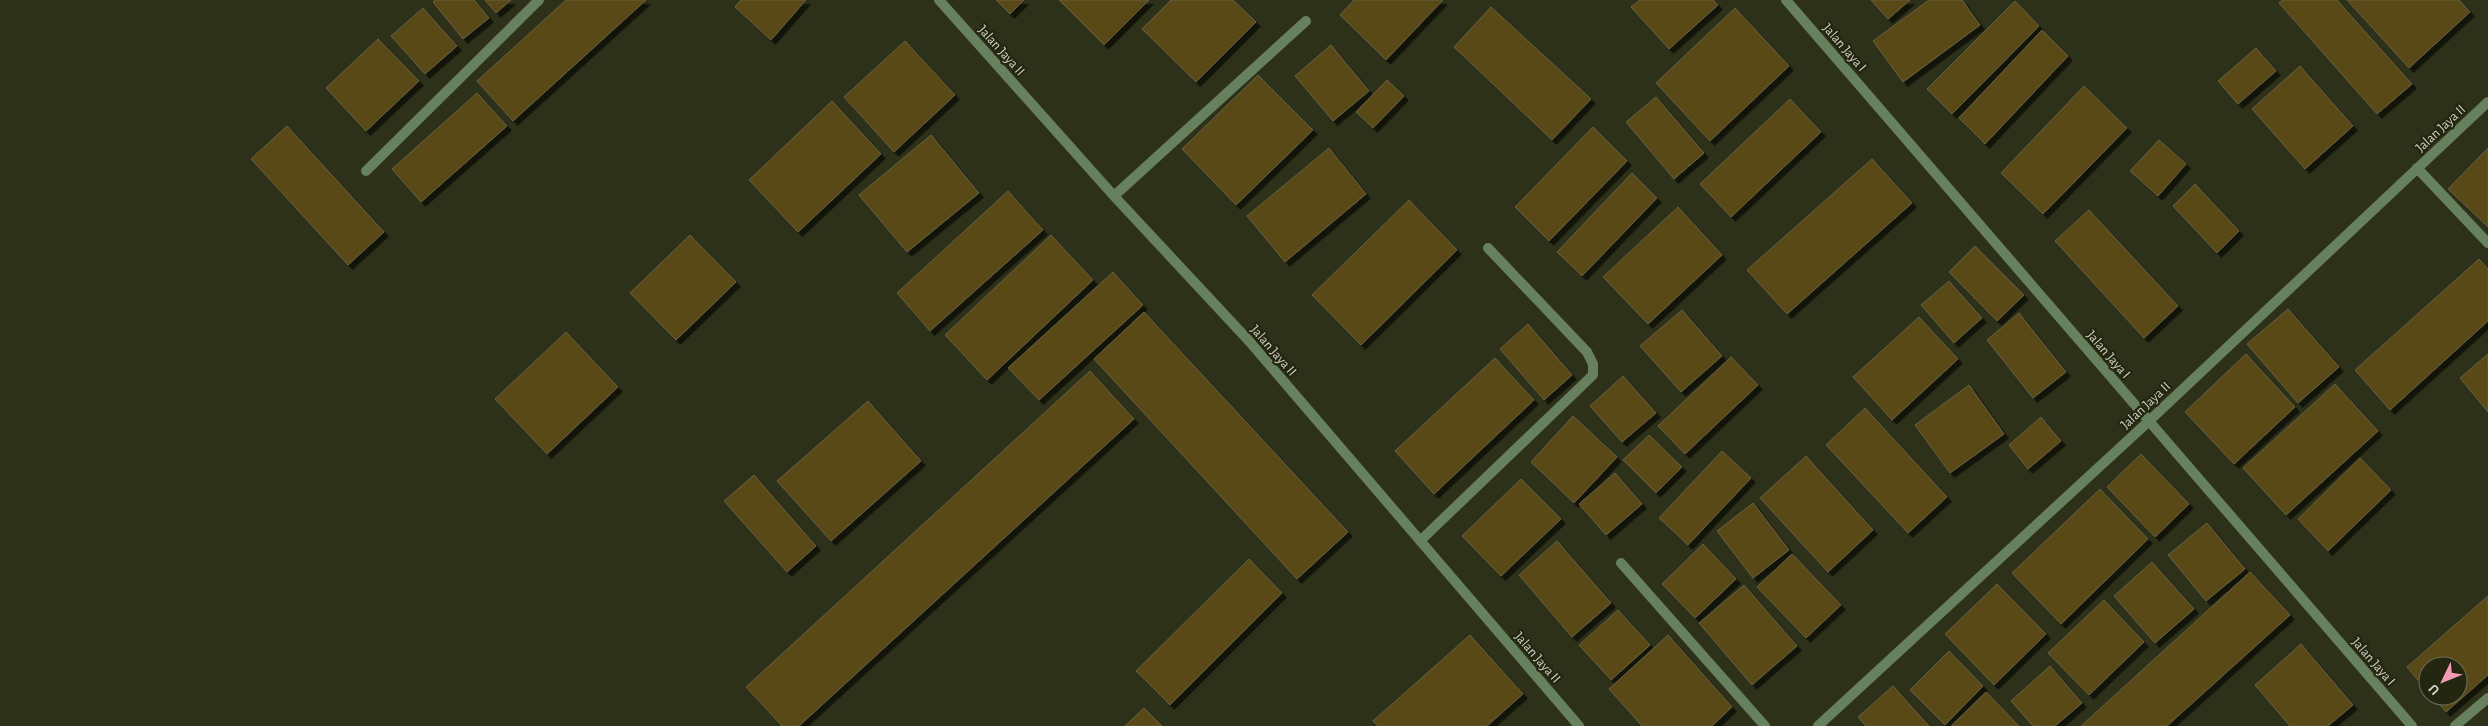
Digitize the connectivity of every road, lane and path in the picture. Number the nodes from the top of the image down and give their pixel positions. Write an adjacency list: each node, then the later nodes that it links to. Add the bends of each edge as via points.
1 (540, 0): 7 (street)
2 (940, 0): 8 (street, Jalan Jaya II)
3 (1786, 0): 11 (street, Jalan Jaya I)
4 (1306, 21): 8 (street)
5 (2488, 102): 6 (street, Jalan Jaya II)
6 (2417, 168): 9 (street); 11 (street, Jalan Jaya II)
7 (366, 171)
8 (1114, 196): 12 (street, Jalan Jaya II, via 1248,341)
9 (2488, 243)
10 (1488, 248): 12 (street, via 1587,352 1593,364 1593,375)
11 (2149, 421): 17 (street, Jalan Jaya II); 18 (street, Jalan Jaya I)
12 (1420, 541): 15 (street, Jalan Jaya II)
13 (1622, 563): 16 (street)
14 (2488, 698): 19 (street)
15 (1579, 726)
16 (1765, 726)
17 (1818, 726)
18 (2412, 726)
19 (2454, 726)

